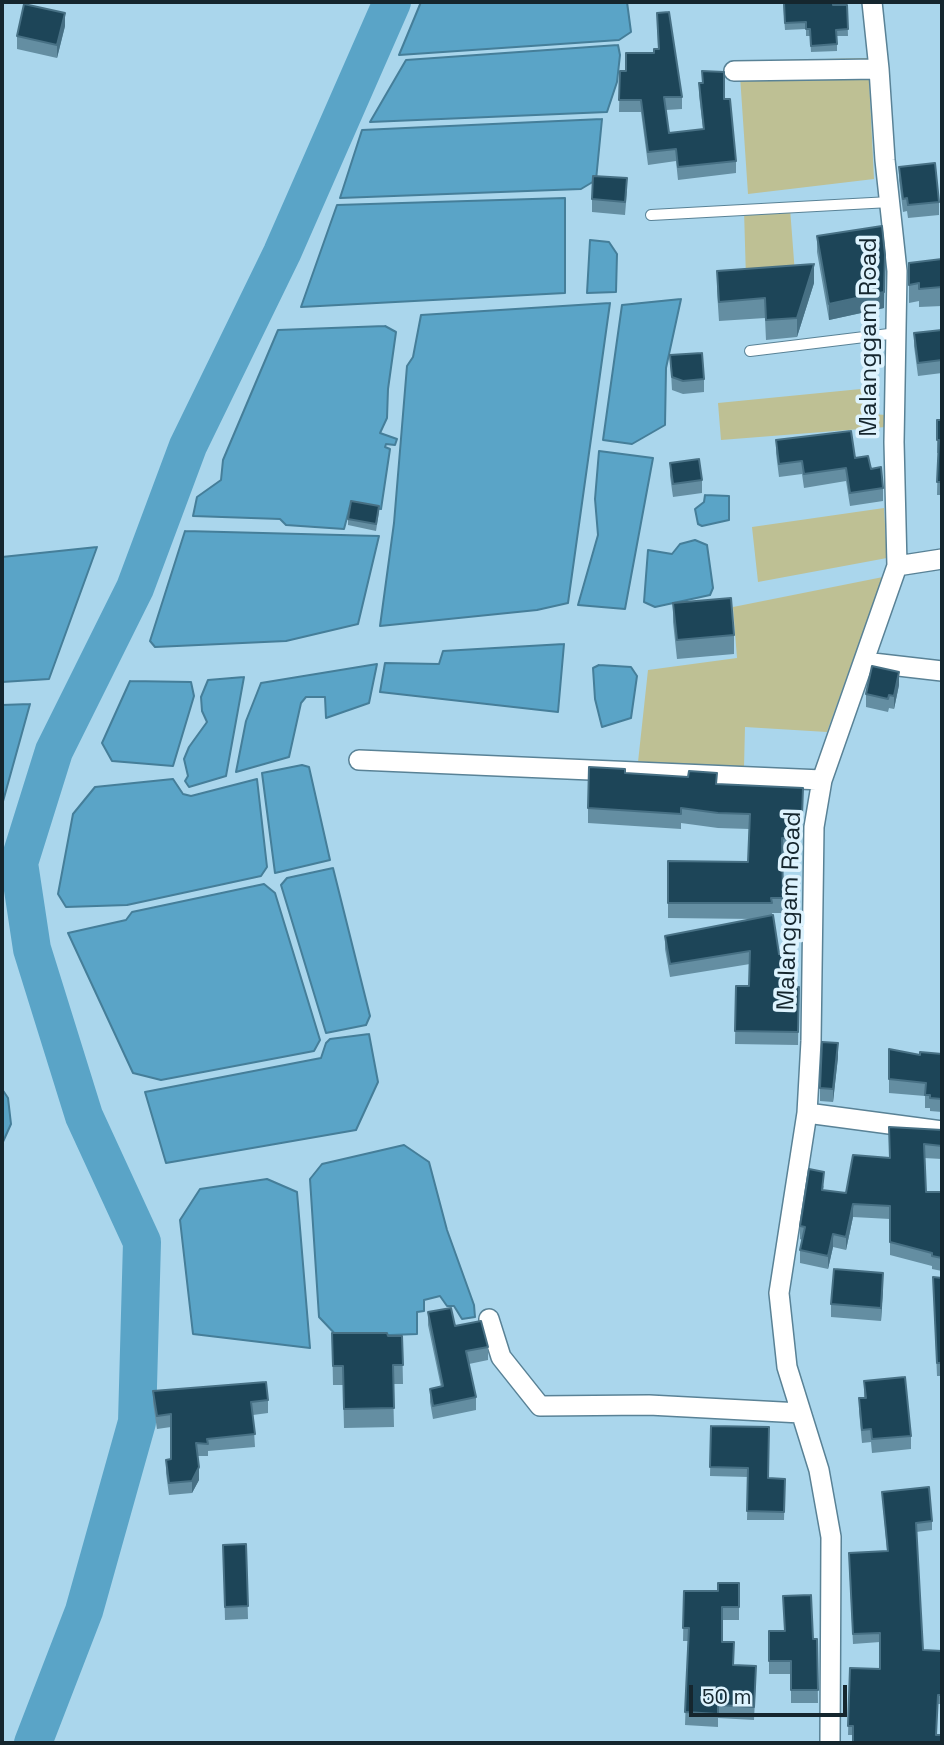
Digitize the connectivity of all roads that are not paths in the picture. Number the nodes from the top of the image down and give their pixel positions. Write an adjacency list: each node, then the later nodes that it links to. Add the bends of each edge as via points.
1 (872, 2): 2 (street, Malanggam Road)
2 (879, 69): 3 (street); 4 (street, Malanggam Road)
3 (734, 71)
4 (891, 202): 5 (lane); 7 (street, Malanggam Road)
5 (651, 215)
6 (920, 268): 7 (street)
7 (897, 271): 8 (street, Malanggam Road)
8 (897, 333): 9 (lane); 11 (street, Malanggam Road)
9 (750, 351)
10 (942, 559): 11 (street)
11 (897, 566): 12 (street, Malanggam Road)
12 (863, 662): 13 (street); 15 (street, Malanggam Road)
13 (942, 671)
14 (359, 760): 15 (street)
15 (822, 780): 16 (street, Malanggam Road, via 814,827)
16 (807, 1113): 17 (street); 19 (street, Malanggam Road, via 779,1293 787,1367)
17 (942, 1131)
18 (489, 1319): 19 (street, via 501,1357 540,1406 649,1405)
19 (801, 1413): 20 (street, Malanggam Road, via 819,1470 831,1537)
20 (830, 1743)

